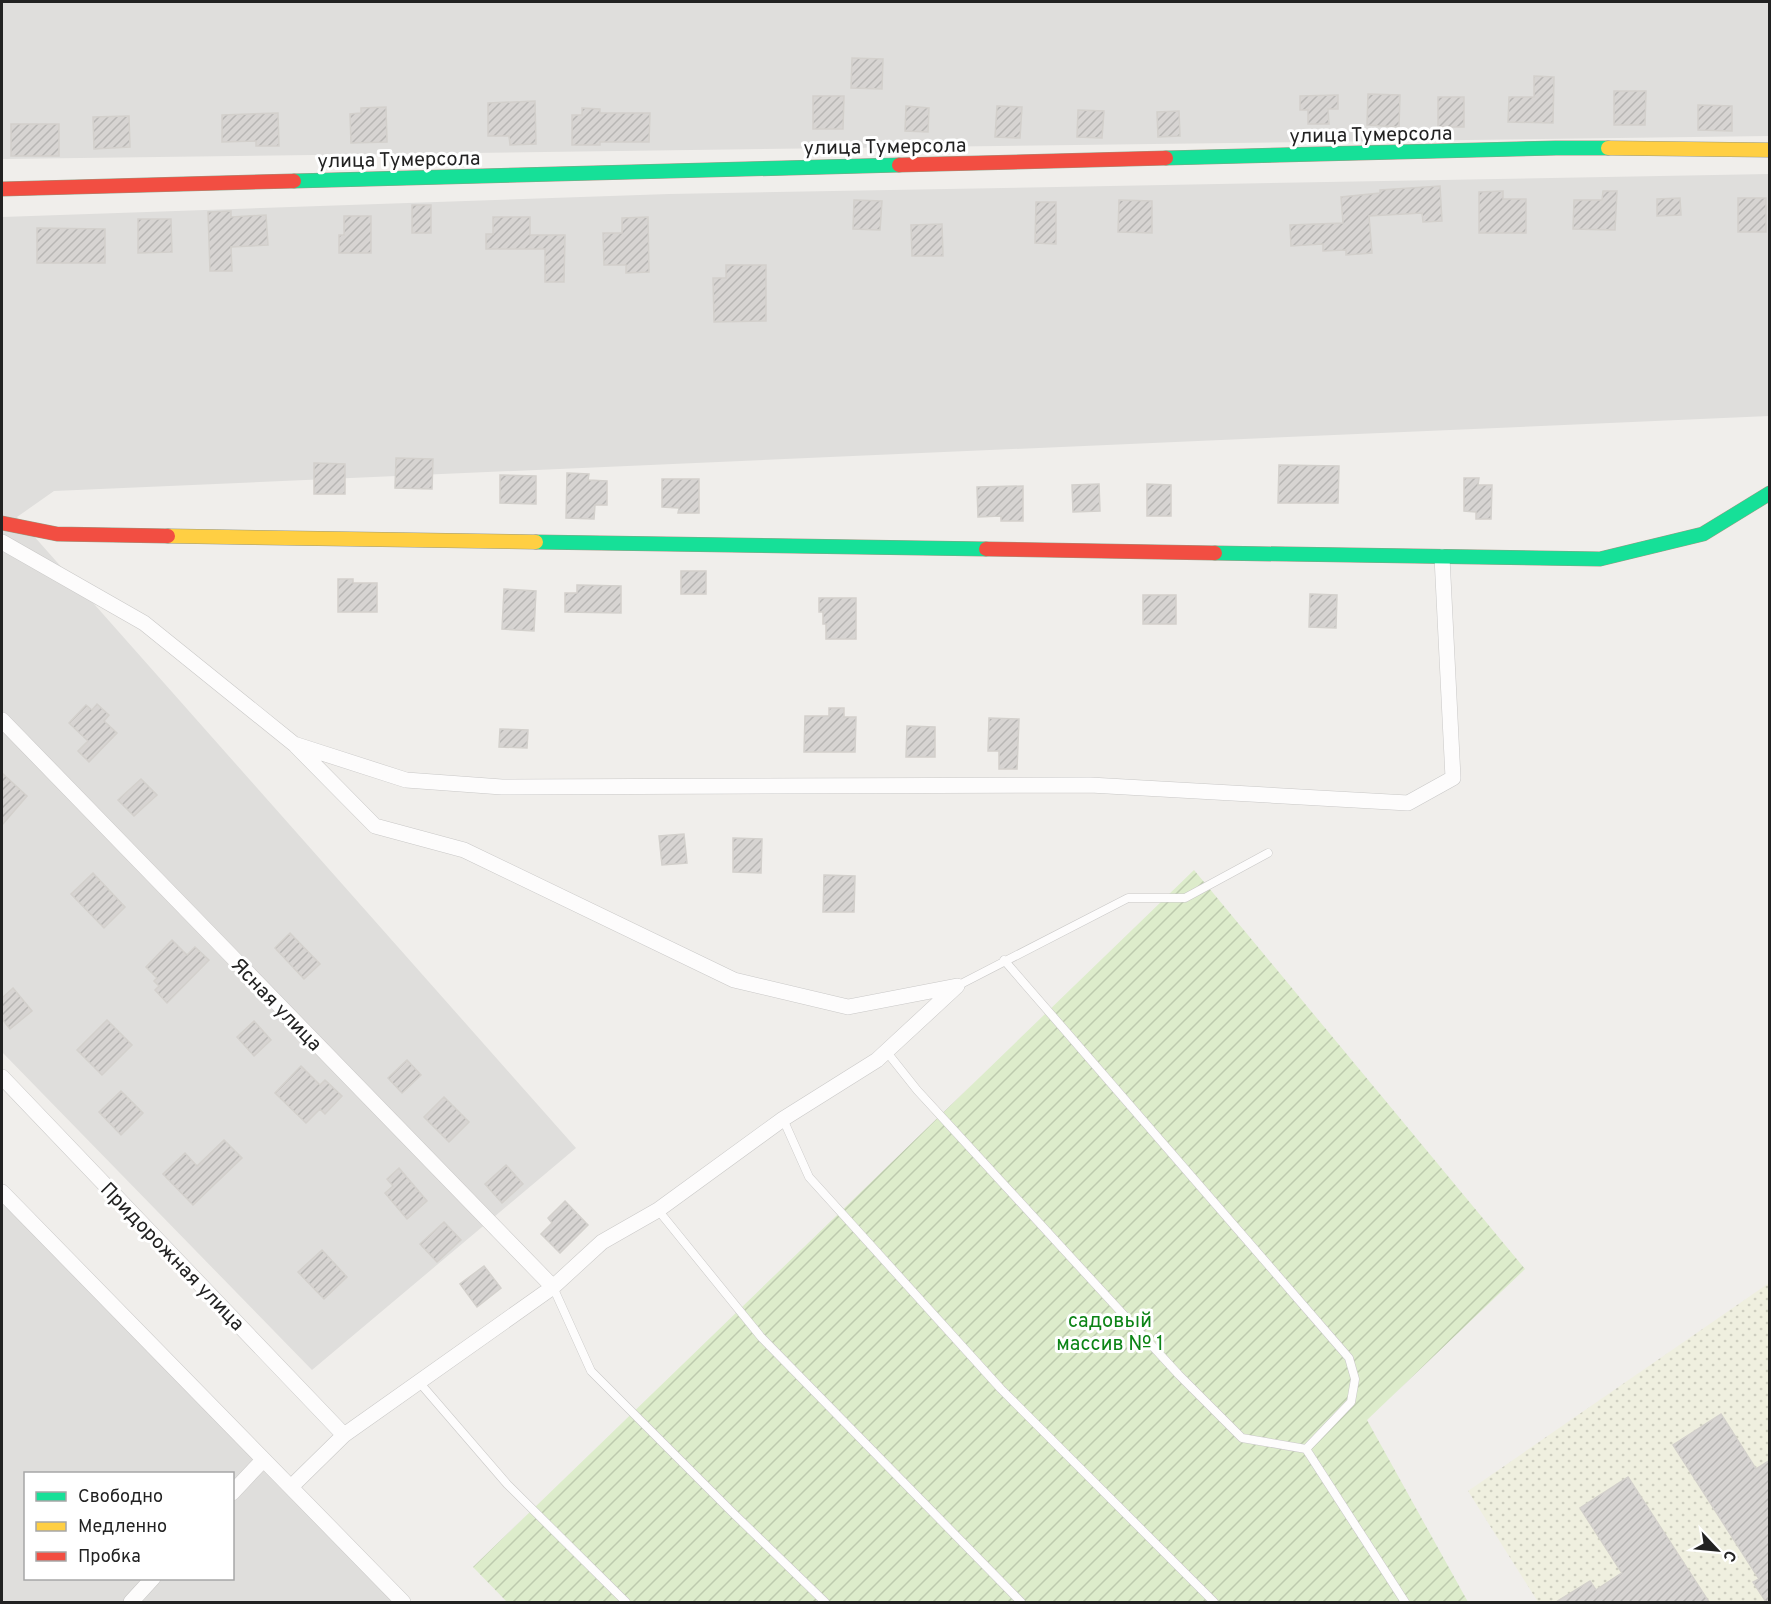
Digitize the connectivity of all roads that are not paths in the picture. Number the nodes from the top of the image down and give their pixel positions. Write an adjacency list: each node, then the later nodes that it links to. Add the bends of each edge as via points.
1 (1770, 150): 2 (street, улица Тумерсола, via 1556,148)
2 (2, 189)
3 (1770, 493): 6 (street, via 1703,534 1600,559)
4 (2, 523): 6 (street, via 57,534)
5 (2, 542): 8 (street, via 144,622)
6 (1442, 557): 8 (street, via 1453,778 1408,803 1090,785 502,787 406,780)
7 (2, 720): 17 (street, Ясная улица)
8 (294, 744): 11 (street, via 375,826 464,850 734,980 848,1006)
9 (1268, 853): 10 (lane, via 1185,898 1128,898)
10 (1004, 960): 11 (lane); 20 (lane, via 1348,1358 1355,1379 1351,1402)
11 (957, 986): 12 (street)
12 (886, 1051): 14 (street); 20 (lane, via 917,1090 1179,1375 1242,1438)
13 (2, 1077): 19 (street, Придорожная улица)
14 (783, 1119): 16 (street); 30 (lane, via 809,1177 1000,1389)
15 (2, 1192): 21 (street)
16 (658, 1210): 17 (street, via 602,1242); 29 (lane, via 761,1337)
17 (553, 1287): 18 (street); 28 (lane, via 591,1371)
18 (419, 1382): 19 (street); 27 (lane, via 507,1484)
19 (344, 1435): 22 (street)
20 (1306, 1449): 31 (lane)
21 (263, 1460): 22 (street); 23 (street)
22 (291, 1487): 26 (street)
23 (234, 1491)
24 (151, 1580): 25 (street)
25 (131, 1602)
26 (403, 1602)
27 (626, 1602)
28 (825, 1602)
29 (1021, 1602)
30 (1214, 1602)
31 (1405, 1602)

